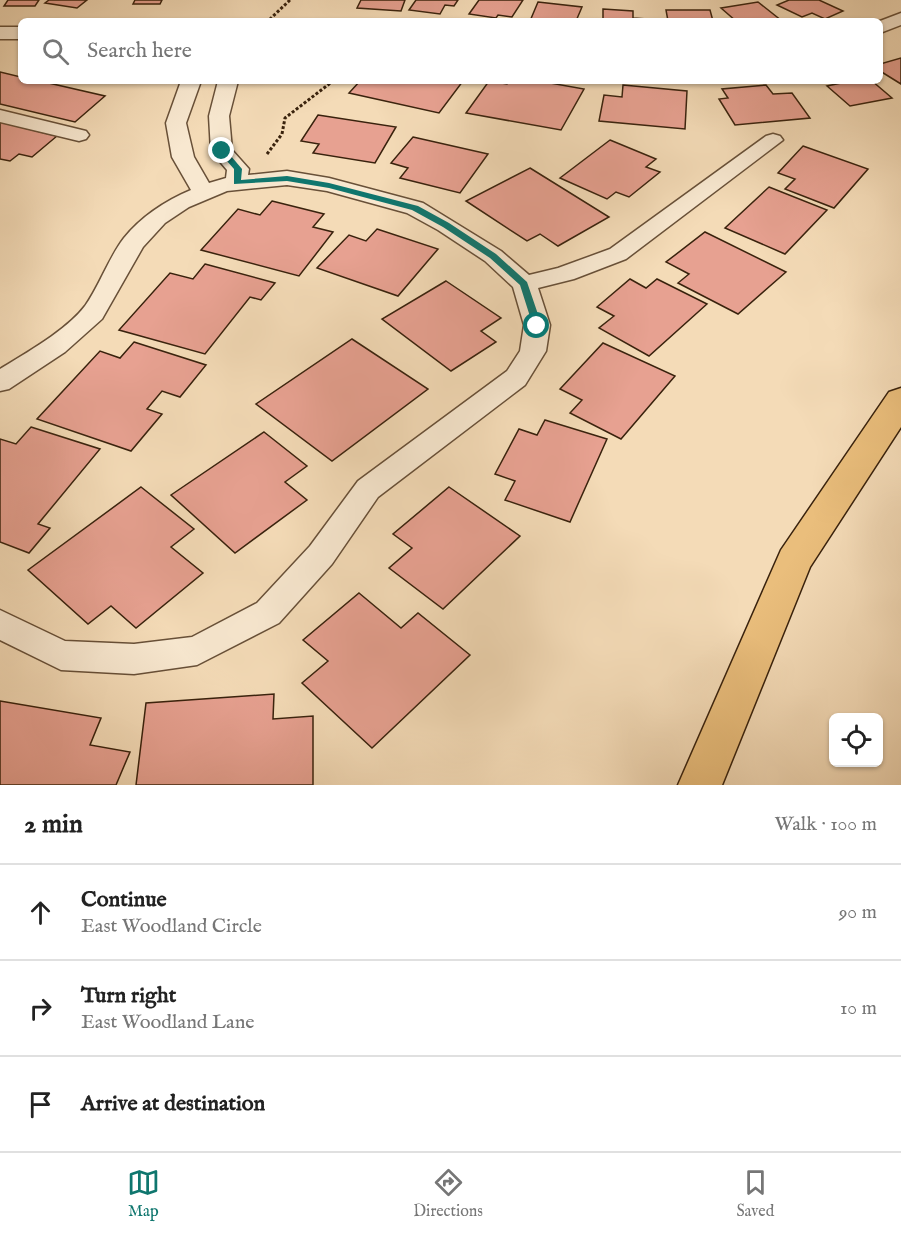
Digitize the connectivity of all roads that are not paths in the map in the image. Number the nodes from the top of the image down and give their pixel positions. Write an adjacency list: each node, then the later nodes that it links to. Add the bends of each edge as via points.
1 (901, 18): 2 (street)
2 (883, 27)
3 (0, 33): 4 (street)
4 (18, 33)
5 (190, 84): 11 (street, via 176,123 183,158)
6 (227, 84): 10 (street, via 219,116 222,151)
7 (0, 116): 8 (street)
8 (79, 135)
9 (773, 140): 12 (street, via 618,254)
10 (237, 176): 11 (street); 12 (street, via 329,185 415,208 493,256)
11 (204, 192): 13 (street, via 157,218 133,243 93,313 56,346)
12 (524, 284): 15 (street, via 537,326 533,351 516,378 368,489 321,555 268,613 197,651 134,659 60,655)
13 (0, 382)
14 (901, 400): 16 (main road, via 794,561)
15 (0, 624)
16 (700, 785)

